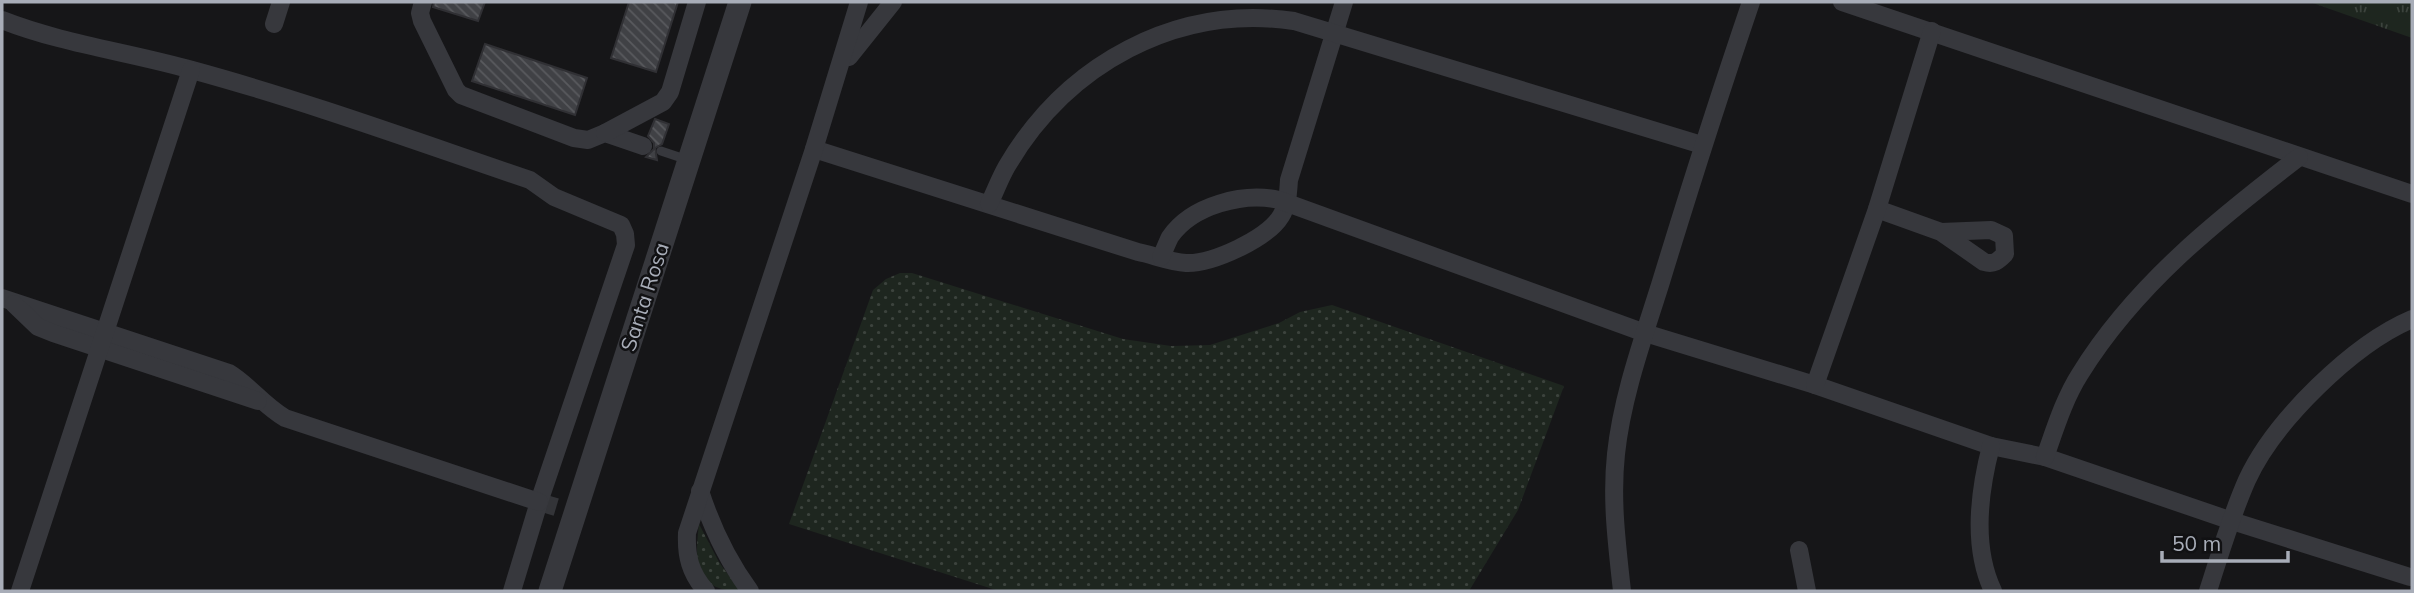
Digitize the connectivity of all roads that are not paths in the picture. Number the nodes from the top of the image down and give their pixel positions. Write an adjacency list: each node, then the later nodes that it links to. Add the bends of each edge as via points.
1 (281, 2): 11 (street)
2 (423, 2): 16 (street, via 422,21 461,95 574,138)
3 (697, 2): 16 (street, via 663,102)
4 (740, 2): 22 (street, Santa Rosa)
5 (859, 2): 15 (street)
6 (893, 2): 15 (street)
7 (1344, 2): 13 (street)
8 (1751, 2): 17 (street)
9 (1842, 2): 12 (street)
10 (2, 20): 14 (street)
11 (274, 24)
12 (1931, 31): 21 (street); 26 (street)
13 (1335, 32): 17 (street); 24 (street, via 1289,180); 25 (street, via 1266,17 1227,19 1164,34 1122,51 1090,71 1029,132)
14 (191, 70): 32 (street); 37 (street, via 530,180 554,197 621,225 626,245)
15 (839, 72): 19 (street)
16 (605, 133): 18 (street)
17 (1702, 145): 31 (street)
18 (643, 146)
19 (814, 149): 25 (street); 36 (street)
20 (661, 151): 22 (lane)
21 (2299, 157): 23 (street); 35 (street, via 2186,247 2146,289 2080,374)
22 (690, 160): 43 (street, Santa Rosa, via 570,513)
23 (2412, 194)
24 (1288, 203): 28 (street, via 1268,231 1230,251 1186,263); 28 (street, via 1263,197 1231,200 1206,209 1182,225); 31 (street)
25 (989, 204): 28 (street)
26 (1877, 209): 27 (street); 33 (street)
27 (1941, 232)
28 (1161, 257)
29 (7, 299): 32 (street, via 38,327)
30 (2412, 319): 38 (street, via 2338,367 2297,409 2248,479)
31 (1645, 333): 33 (street); 46 (street, via 1616,452 1613,516)
32 (101, 340): 37 (street, via 261,402 285,418); 41 (street)
33 (1815, 385): 34 (street)
34 (1991, 446): 35 (street); 48 (street, via 1983,475 1979,529)
35 (2045, 457): 38 (street)
36 (700, 491): 44 (street, via 687,533 686,556); 45 (street, via 720,544)
37 (539, 502): 42 (street)
38 (2232, 521): 40 (street); 49 (street)
39 (1799, 550): 47 (street)
40 (2409, 581)
41 (20, 591)
42 (512, 591)
43 (550, 591)
44 (706, 591)
45 (750, 591)
46 (1622, 591)
47 (1807, 591)
48 (1993, 591)
49 (2208, 591)

